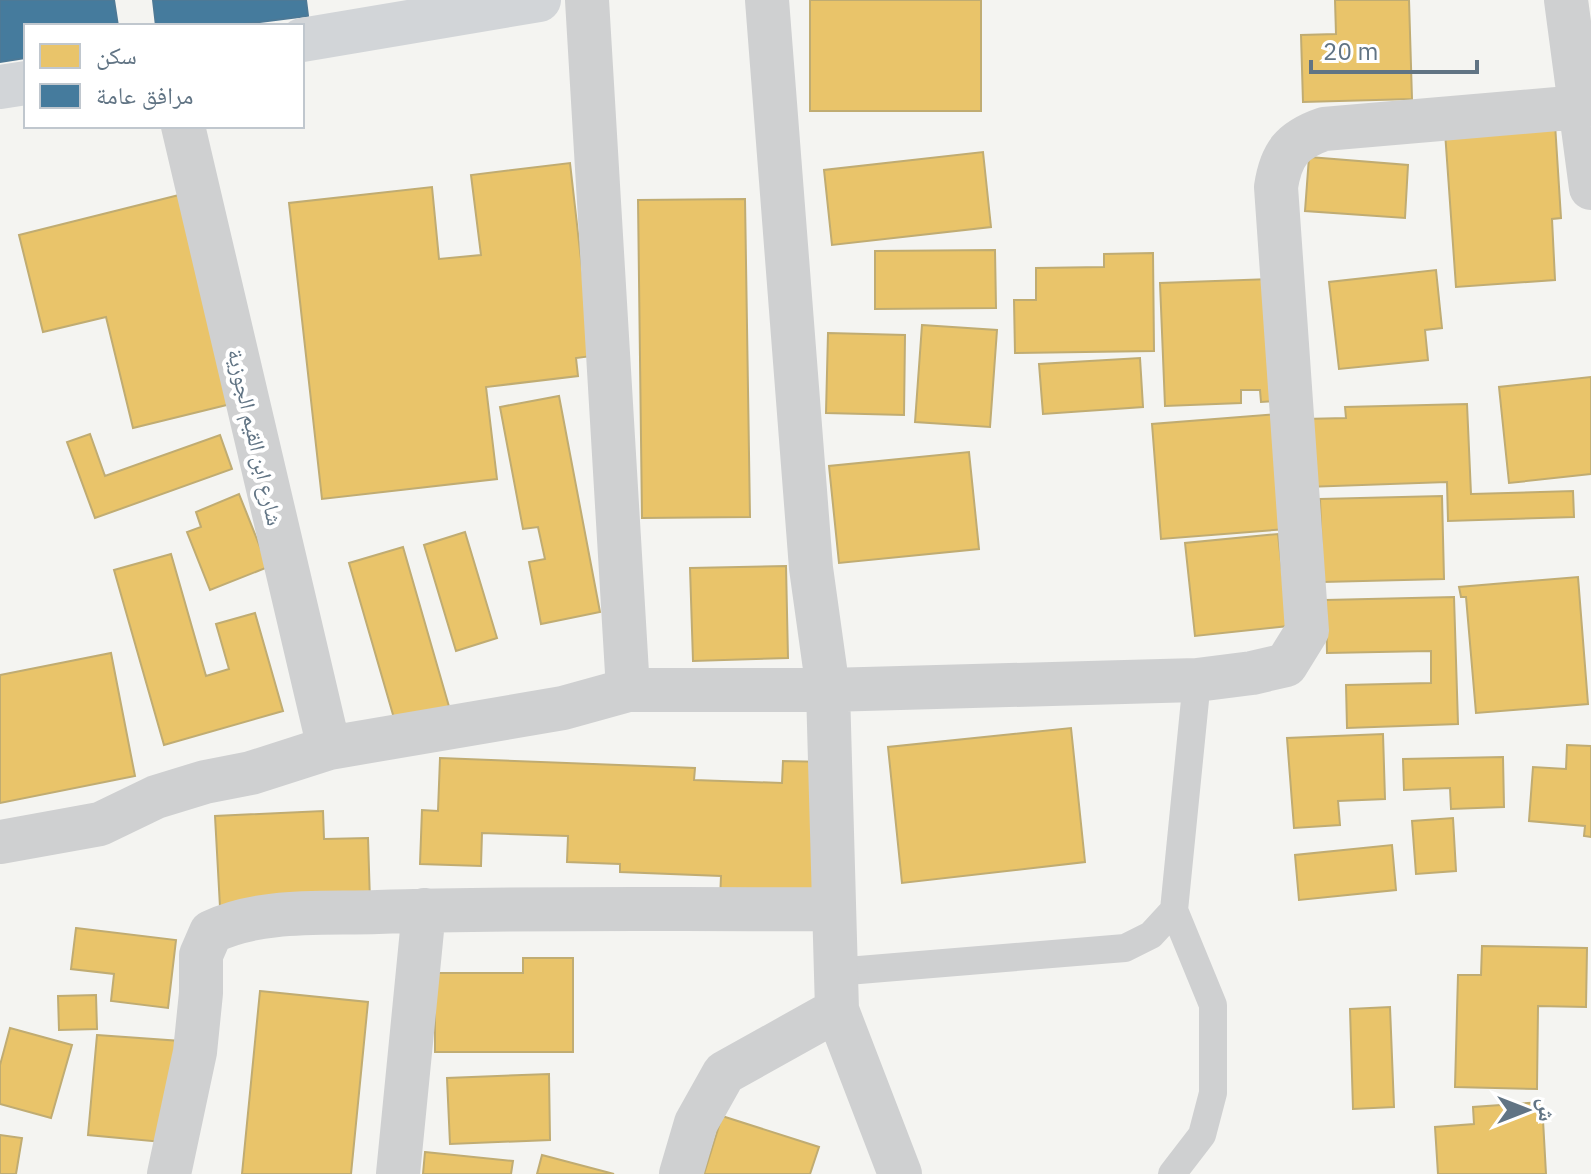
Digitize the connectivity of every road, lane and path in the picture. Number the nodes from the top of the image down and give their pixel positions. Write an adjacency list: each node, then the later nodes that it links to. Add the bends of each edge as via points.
1 (539, 0): 5 (street)
2 (587, 0): 12 (street)
3 (767, 0): 13 (street, via 811,568)
4 (1566, 0): 8 (street)
5 (304, 40)
6 (24, 83): 7 (street)
7 (0, 87)
8 (1580, 107): 10 (street); 11 (street, via 1324,129 1290,148 1279,166 1276,187 1307,631 1286,665)
9 (183, 128): 14 (street, شارع ابن القيم الجوزية)
10 (1591, 188)
11 (1197, 680): 13 (street); 18 (lane)
12 (628, 690): 13 (street); 14 (street, via 563,708)
13 (828, 690): 16 (street)
14 (329, 748): 15 (street, via 166,794 100,824)
15 (0, 842)
16 (834, 909): 17 (street); 19 (street)
17 (424, 910): 20 (street, via 274,916 235,921 211,932 201,955 195,1052); 21 (street)
18 (1174, 910): 19 (lane, via 1151,935 1125,948); 24 (lane, via 1213,1005 1213,1093 1202,1135)
19 (836, 991): 22 (street, via 724,1073 696,1123); 23 (street)
20 (169, 1174)
21 (398, 1174)
22 (681, 1174)
23 (900, 1174)
24 (1172, 1174)

